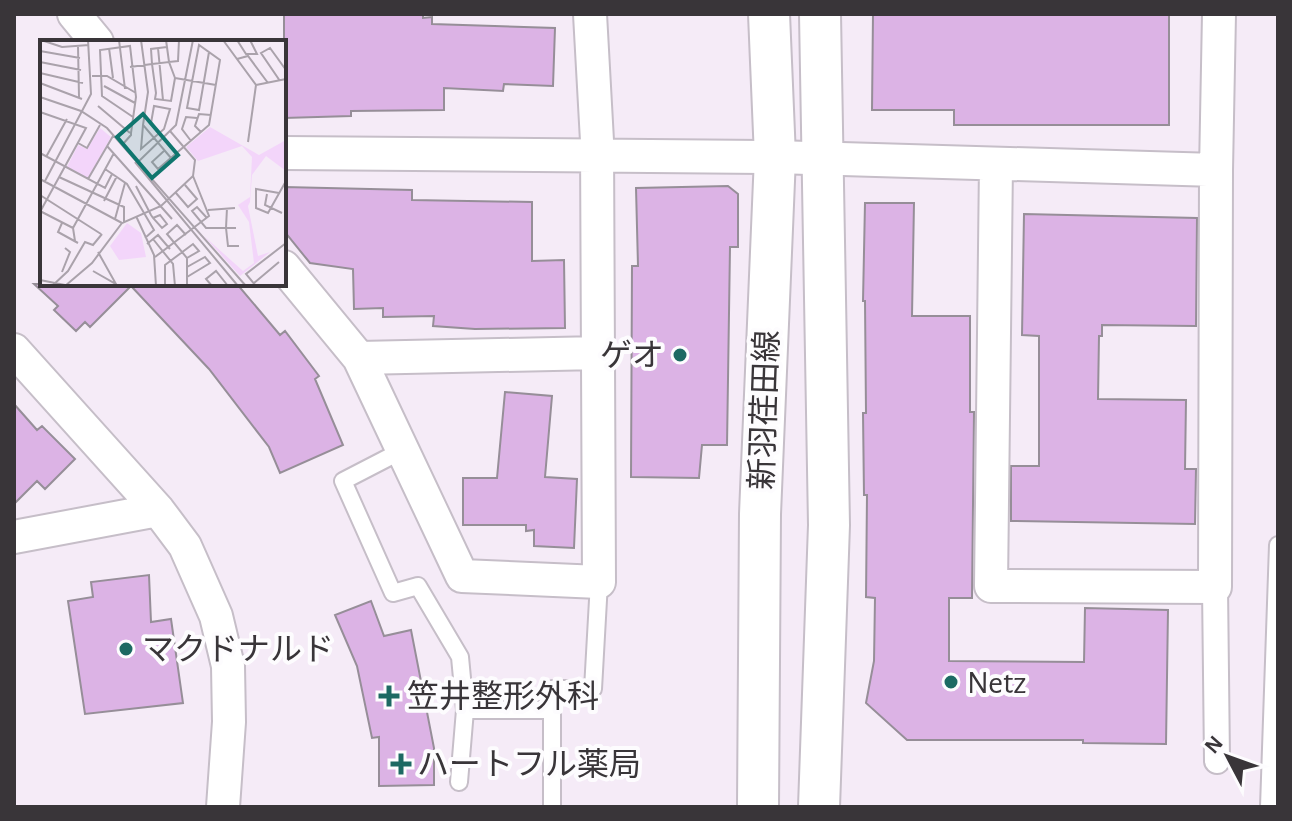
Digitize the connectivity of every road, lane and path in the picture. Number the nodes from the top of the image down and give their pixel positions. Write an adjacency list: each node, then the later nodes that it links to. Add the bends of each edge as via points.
1 (74, 14): 6 (street)
2 (590, 14): 8 (street)
3 (769, 14): 9 (street, 新羽荏田線)
4 (820, 14): 10 (street, 新羽荏田線)
5 (1219, 14): 12 (street)
6 (95, 40)
7 (286, 153): 8 (street)
8 (597, 156): 9 (street); 15 (street)
9 (775, 157): 10 (street); 29 (street, 新羽荏田線, via 760,514)
10 (824, 160): 11 (street); 30 (street, 新羽荏田線, via 829,525)
11 (996, 164): 12 (street); 22 (street, via 991,586)
12 (1216, 170): 22 (street)
13 (286, 269): 16 (street)
14 (14, 350): 18 (street)
15 (599, 353): 16 (street); 21 (street)
16 (359, 358): 17 (street)
17 (403, 450): 21 (street, via 462,576); 23 (lane, via 343,481 393,593 418,586 460,657)
18 (158, 510): 19 (street); 27 (street, via 185,546 216,616 228,666)
19 (14, 537)
20 (1278, 545): 31 (lane)
21 (599, 582): 24 (lane, via 593,689 552,689)
22 (1215, 587): 25 (street)
23 (465, 710): 24 (lane); 26 (lane)
24 (552, 710): 28 (lane)
25 (1217, 761)
26 (459, 782)
27 (223, 807)
28 (552, 807)
29 (758, 807)
30 (819, 807)
31 (1269, 807)

